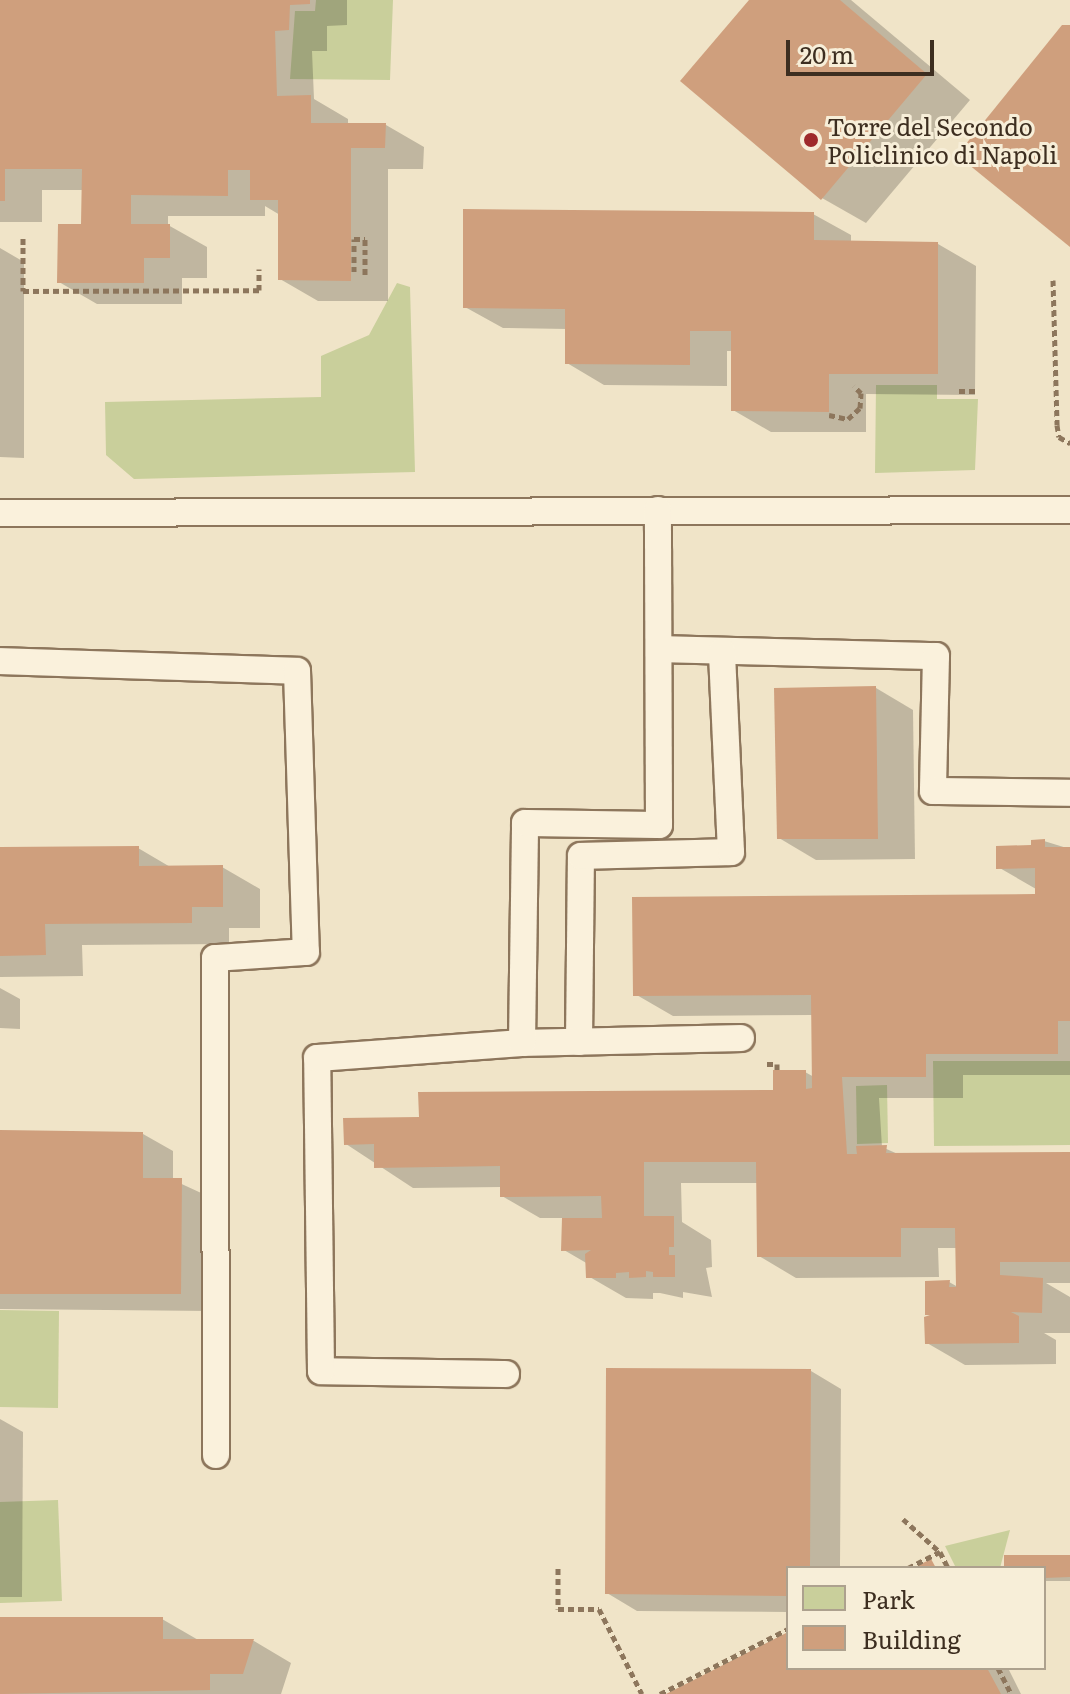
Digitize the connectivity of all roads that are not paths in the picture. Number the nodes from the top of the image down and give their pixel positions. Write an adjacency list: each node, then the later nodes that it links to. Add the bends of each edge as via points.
1 (658, 510): 2 (lane); 3 (lane); 4 (lane)
2 (1070, 510)
3 (0, 513)
4 (661, 649): 5 (lane); 10 (lane, via 659,825 525,823)
5 (722, 651): 7 (lane, via 936,656 933,791); 9 (lane, via 731,852 581,856)
6 (0, 661): 12 (lane, via 297,671 306,952 215,958)
7 (1070, 793)
8 (741, 1038): 9 (lane)
9 (579, 1042): 10 (lane)
10 (522, 1043): 11 (lane, via 317,1058 321,1371)
11 (506, 1374)
12 (216, 1455)

